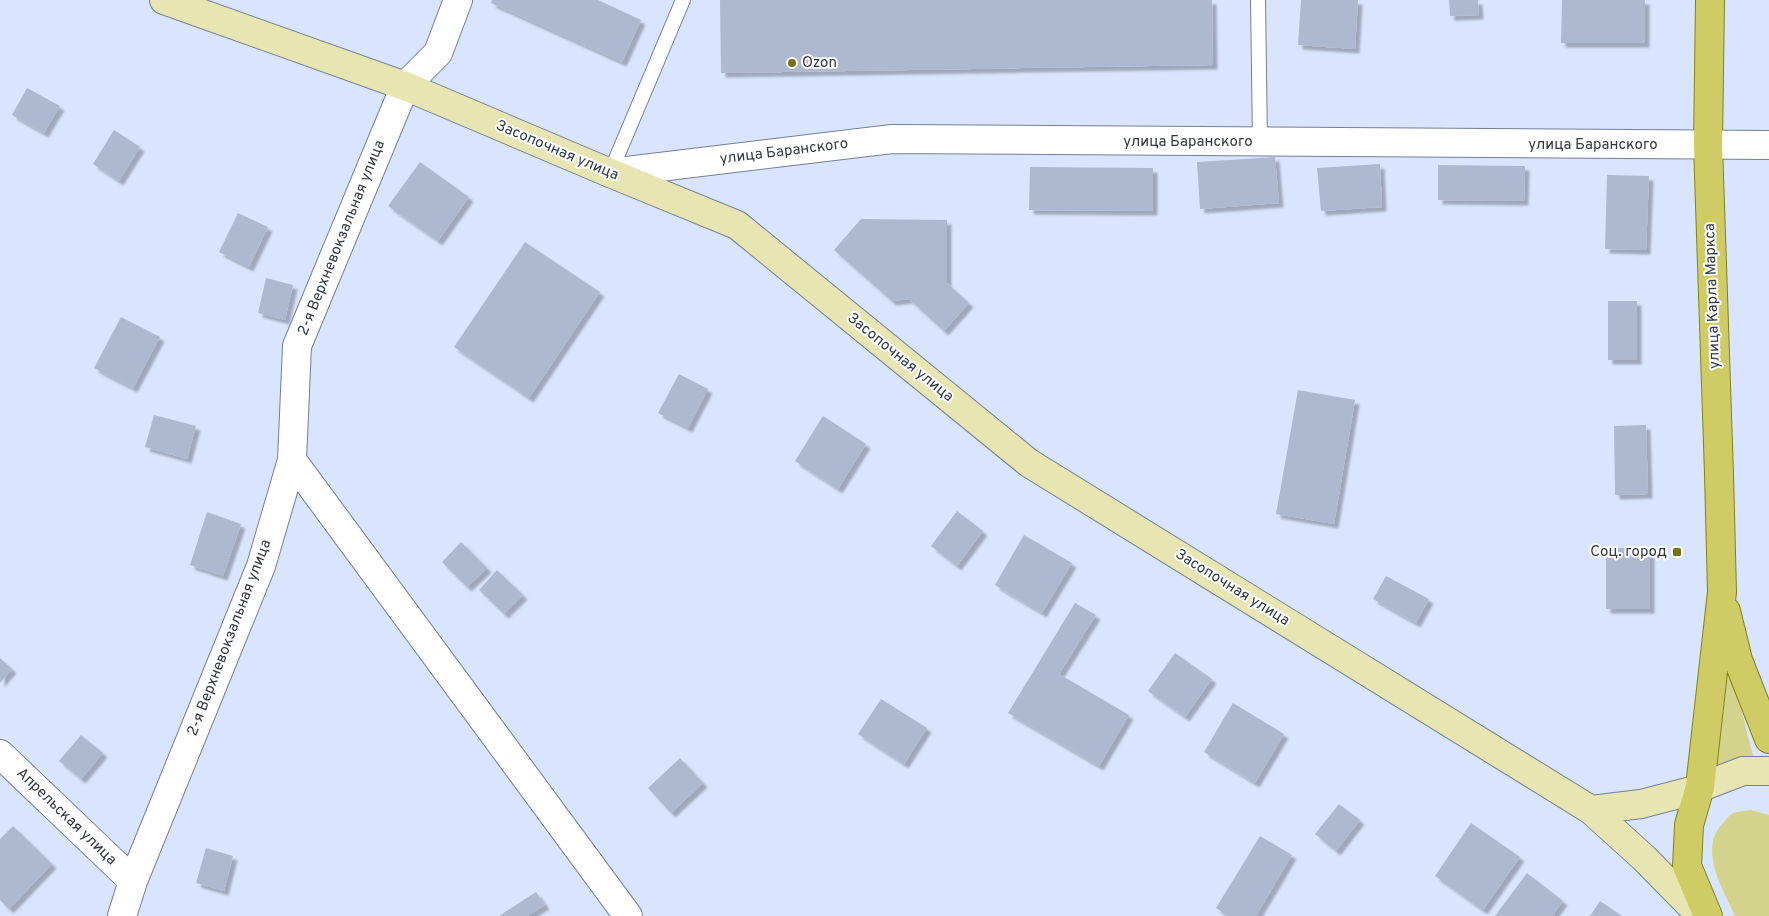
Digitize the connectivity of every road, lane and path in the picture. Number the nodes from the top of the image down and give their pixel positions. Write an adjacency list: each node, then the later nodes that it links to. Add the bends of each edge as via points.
1 (164, 0): 6 (street, Засопочная улица)
2 (458, 0): 6 (street, 2-я Верхневокзальная улица, via 438,52)
3 (683, 0): 10 (lane)
4 (1258, 0): 7 (lane)
5 (1710, 0): 9 (main road, улица Карла Маркса)
6 (405, 86): 10 (street, Засопочная улица); 11 (street, 2-я Верхневокзальная улица, via 297,346)
7 (1260, 142): 9 (street, улица Баранского); 10 (street, улица Баранского, via 892,139)
8 (1769, 145): 9 (street, улица Баранского)
9 (1708, 146): 12 (main road, улица Карла Маркса)
10 (610, 173): 17 (street, Засопочная улица, via 737,225 1029,463)
11 (292, 460): 18 (street, 2-я Верхневокзальная улица, via 260,566); 20 (street)
12 (1722, 592): 13 (main road, via 1738,660); 16 (main road)
13 (1769, 739)
14 (0, 754): 18 (street, Апрельская улица)
15 (1769, 771): 16 (street, via 1743,771)
16 (1700, 788): 17 (street, via 1641,804); 22 (main road, via 1689,826 1687,866)
17 (1591, 810): 21 (street, Засопочная улица)
18 (133, 881): 19 (street, 2-я Верхневокзальная улица)
19 (122, 916)
20 (628, 916)
21 (1701, 916)
22 (1708, 916)

